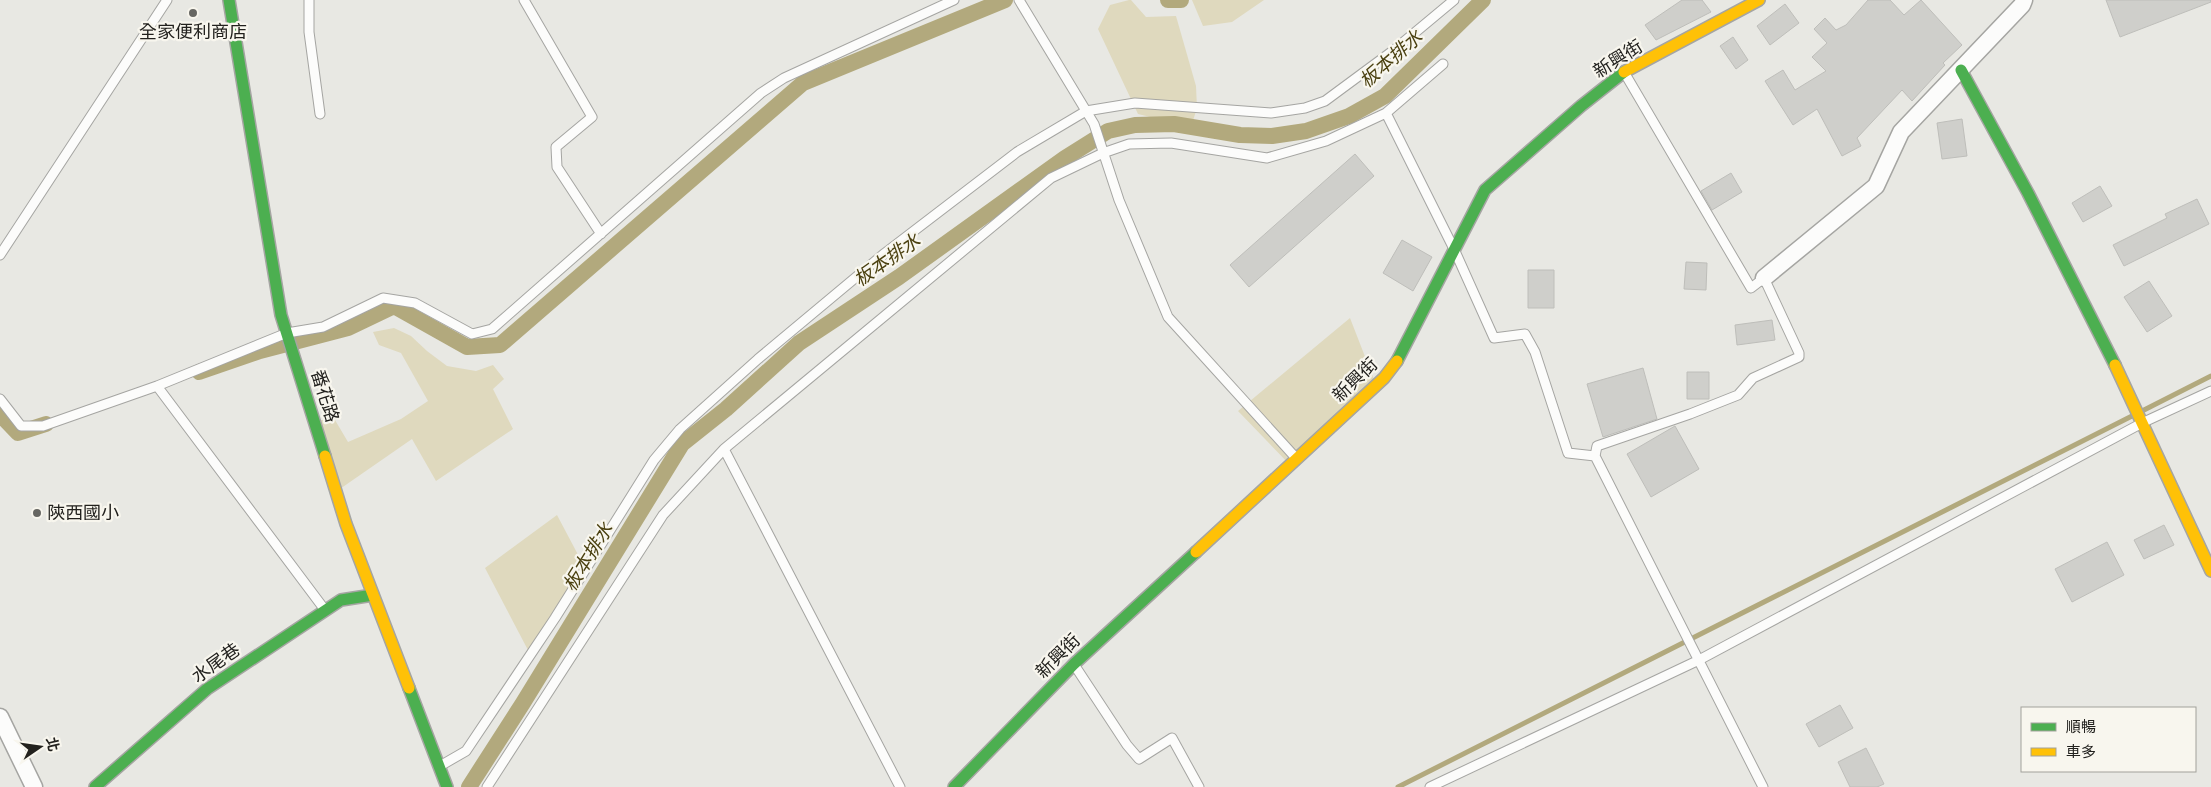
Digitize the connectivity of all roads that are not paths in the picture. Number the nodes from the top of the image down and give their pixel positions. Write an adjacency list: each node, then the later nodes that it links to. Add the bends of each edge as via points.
1 (167, 0): 19 (lane)
2 (230, 0): 21 (street, 番花路)
3 (308, 0): 15 (lane)
4 (524, 0): 17 (lane, via 592,117 556,147 557,168)
5 (954, 0): 17 (lane, via 768,88)
6 (1019, 0): 13 (lane)
7 (1454, 0): 13 (lane, via 1325,101 1305,108 1271,113 1135,103)
8 (1759, 0): 12 (street, 新興街)
9 (2024, 0): 11 (street)
10 (1443, 64): 14 (lane)
11 (1961, 70): 20 (street, via 1901,132 1876,186); 25 (street, via 1996,131)
12 (1624, 72): 18 (street, 新興街, via 1485,190); 20 (lane, via 1751,288)
13 (1086, 111): 16 (lane); 35 (lane, via 1017,152 886,253 758,359 680,429 654,460 555,618 466,751)
14 (1386, 113): 16 (lane, via 1326,141 1267,158 1171,143 1130,144); 18 (lane)
15 (320, 114)
16 (1104, 153): 26 (lane, via 1051,178); 28 (lane, via 1118,200 1168,317)
17 (601, 234): 21 (lane, via 492,329 472,334 415,303 383,298 323,327)
18 (1454, 249): 27 (lane, via 1494,338 1524,334 1535,352 1568,453); 28 (street, 新興街, via 1400,358 1384,378)
19 (0, 255)
20 (1764, 278): 27 (lane, via 1799,357 1753,378 1738,395 1597,446)
21 (287, 333): 22 (lane); 30 (street, 番花路, via 346,524)
22 (157, 386): 24 (lane, via 43,426 21,426); 31 (lane)
23 (2211, 391): 25 (lane)
24 (0, 399)
25 (2144, 422): 29 (street); 32 (lane)
26 (724, 448): 39 (lane, via 663,515); 40 (lane)
27 (1595, 456): 32 (lane)
28 (1296, 458): 33 (street, 新興街)
29 (2211, 571)
30 (373, 595): 31 (street, 水尾巷, via 341,600); 35 (street, 番花路)
31 (326, 612): 37 (street, 水尾巷, via 207,689)
32 (1699, 660): 43 (lane); 44 (lane)
33 (1074, 664): 41 (street, 新興街); 42 (lane, via 1139,759 1172,738)
34 (0, 717): 36 (street)
35 (440, 766): 38 (street, 番花路)
36 (34, 787)
37 (95, 787)
38 (447, 787)
39 (487, 787)
40 (900, 787)
41 (954, 787)
42 (1199, 787)
43 (1430, 787)
44 (1763, 787)

